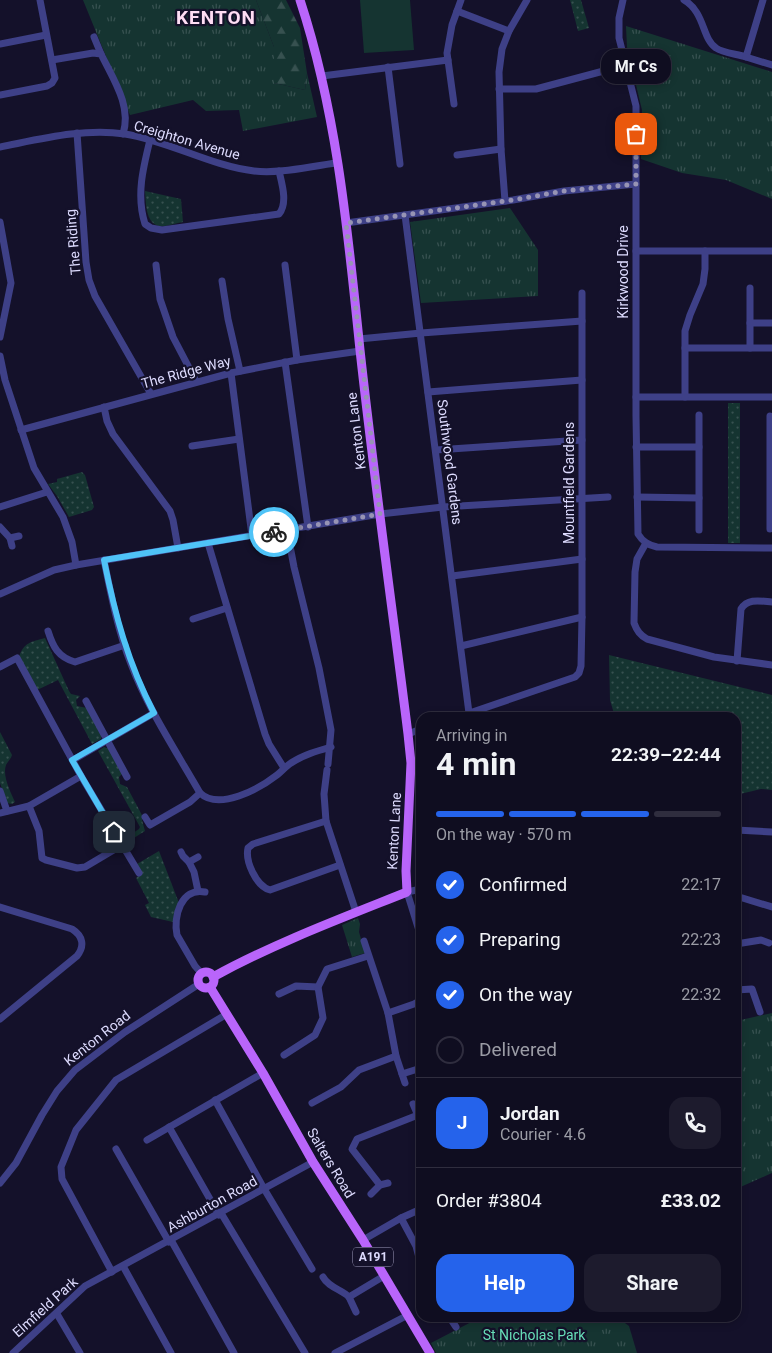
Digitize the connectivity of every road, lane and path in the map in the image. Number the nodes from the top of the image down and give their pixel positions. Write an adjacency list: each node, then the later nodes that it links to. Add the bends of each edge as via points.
1 (40, 0): 10 (street)
2 (300, 0): 20 (main road, Kenton Lane)
3 (461, 0): 8 (street)
4 (527, 0): 9 (street)
5 (623, 0): 17 (street, Kirkwood Drive, via 619,38)
6 (684, 0): 14 (street, via 696,9 716,49)
7 (763, 0): 14 (street)
8 (457, 11): 9 (street); 16 (street)
9 (509, 31): 21 (street, via 502,50)
10 (46, 35): 12 (street); 15 (street)
11 (94, 37): 13 (street)
12 (0, 44)
13 (101, 54): 15 (street); 25 (street, via 125,106)
14 (746, 56): 18 (street)
15 (52, 60): 22 (street, via 55,78 52,84)
16 (448, 60): 19 (street); 23 (street)
17 (626, 65): 21 (street, via 536,89); 33 (street, Kirkwood Drive, via 636,106)
18 (772, 65)
19 (388, 68): 20 (street); 31 (street)
20 (322, 76): 30 (main road, Kenton Lane)
21 (499, 89): 28 (street)
22 (0, 96)
23 (454, 104)
24 (77, 133): 25 (street, Creighton Avenue); 27 (street, Creighton Avenue); 66 (street, The Riding, via 89,280)
25 (123, 134): 26 (street, Creighton Avenue)
26 (150, 140): 32 (street, Creighton Avenue, via 238,168); 32 (street, via 140,192 142,215 145,224 151,228 162,230 279,214 284,200)
27 (0, 147)
28 (501, 149): 29 (street); 34 (street)
29 (457, 155)
30 (337, 163): 32 (street, Creighton Avenue); 37 (main road, Kenton Lane)
31 (400, 164)
32 (280, 171)
33 (636, 184): 34 (street); 39 (street, Kirkwood Drive)
34 (505, 201): 35 (street)
35 (405, 215): 37 (street); 51 (street, Southwood Gardens)
36 (0, 222): 38 (street)
37 (346, 223): 53 (main road, Kenton Lane)
38 (3, 248): 47 (street, via 11,283)
39 (636, 251): 40 (street); 67 (street, Kirkwood Drive)
40 (705, 251): 41 (street); 54 (street, via 702,284 687,324)
41 (772, 251)
42 (156, 265): 64 (street, via 160,299)
43 (285, 265): 59 (street)
44 (222, 281): 61 (street)
45 (750, 288): 49 (street)
46 (582, 293): 48 (street, Mountfield Gardens)
47 (3, 308): 52 (street)
48 (582, 321): 51 (street); 63 (street, Mountfield Gardens)
49 (750, 323): 50 (street); 55 (street)
50 (772, 323)
51 (421, 333): 53 (street); 65 (street, Southwood Gardens)
52 (0, 337)
53 (359, 339): 57 (main road, Kenton Lane)
54 (685, 348): 55 (street); 68 (street)
55 (750, 348): 56 (street)
56 (772, 348)
57 (360, 351): 59 (street, The Ridge Way); 89 (main road, Kenton Lane)
58 (0, 356): 73 (street)
59 (297, 360): 60 (street, The Ridge Way)
60 (285, 362): 61 (street, The Ridge Way); 91 (street)
61 (240, 371): 62 (street, The Ridge Way)
62 (231, 373): 64 (street, The Ridge Way); 74 (street)
63 (582, 380): 65 (street); 75 (street, Mountfield Gardens)
64 (196, 381): 66 (street, The Ridge Way)
65 (428, 392): 80 (street, Southwood Gardens)
66 (152, 394): 70 (street, The Ridge Way)
67 (636, 397): 68 (street); 79 (street, Kirkwood Drive)
68 (685, 397): 69 (street)
69 (772, 397)
70 (104, 407): 73 (street, The Ridge Way); 101 (street, via 114,434 170,511)
71 (699, 415): 77 (street)
72 (770, 416): 78 (street)
73 (21, 430): 81 (street, via 34,468)
74 (239, 439): 76 (street); 96 (street)
75 (582, 440): 80 (street); 86 (street, Mountfield Gardens)
76 (192, 446)
77 (699, 447): 79 (street); 85 (street)
78 (771, 447): 84 (street)
79 (636, 448): 83 (street, Kirkwood Drive)
80 (436, 450): 88 (street, Southwood Gardens)
81 (47, 492): 87 (street); 105 (street, via 63,518)
82 (608, 497): 86 (street)
83 (636, 497): 85 (street); 99 (street, Kirkwood Drive, via 638,534)
84 (771, 497): 92 (street)
85 (699, 498): 94 (street)
86 (582, 499): 88 (street); 103 (street, Mountfield Gardens)
87 (0, 507)
88 (443, 507): 89 (street); 106 (street, Southwood Gardens)
89 (380, 514): 91 (street); 123 (main road, Kenton Lane)
90 (0, 527): 97 (street)
91 (308, 527): 93 (street)
92 (770, 529)
93 (287, 530): 96 (street); 125 (street, via 319,668 331,730)
94 (699, 530)
95 (19, 536): 97 (street)
96 (252, 536): 98 (street)
97 (10, 538): 100 (street)
98 (208, 543): 101 (street); 109 (street)
99 (648, 544): 102 (street, via 663,547); 115 (street, via 637,560 634,572 634,623 637,630 647,639)
100 (12, 546)
101 (178, 548): 104 (street)
102 (772, 548)
103 (582, 559): 106 (street); 110 (street, Mountfield Gardens)
104 (104, 560): 105 (street); 113 (street)
105 (76, 565): 107 (street, via 54,570)
106 (452, 576): 114 (street, Southwood Gardens)
107 (0, 594)
108 (772, 602): 115 (street, via 750,601 740,609)
109 (227, 608): 111 (street); 127 (street, via 265,734)
110 (582, 617): 114 (street); 120 (street, Mountfield Gardens, via 581,666 575,677)
111 (193, 619)
112 (48, 631): 113 (street, via 57,652 75,662)
113 (125, 646): 121 (street)
114 (461, 646): 119 (street, Southwood Gardens)
115 (737, 662): 116 (street)
116 (772, 666)
117 (0, 667): 126 (street, via 17,658)
118 (86, 701): 124 (street)
119 (469, 712)
120 (472, 712)
121 (154, 713): 124 (street); 131 (street)
122 (416, 731): 123 (street)
123 (408, 734): 145 (main road, Kenton Lane, via 411,782)
124 (107, 740): 126 (street); 129 (street)
125 (330, 747): 127 (street); 135 (street, via 324,794)
126 (72, 760): 128 (street)
127 (284, 768): 131 (street, via 253,790 228,799 211,800)
128 (81, 776): 132 (street); 138 (street)
129 (127, 777)
130 (0, 791): 133 (street)
131 (200, 792): 134 (street, via 190,802 150,825)
132 (29, 806): 133 (street); 138 (street, via 39,831 42,858 46,860 85,867)
133 (4, 812)
134 (144, 817)
135 (326, 821): 142 (street); 142 (street, via 253,844 248,848 248,860 260,884 270,890)
136 (741, 830): 137 (street)
137 (772, 832)
138 (122, 846): 143 (street)
139 (181, 852): 141 (street)
140 (198, 857): 141 (street)
141 (189, 862): 155 (street, via 201,892 187,895 178,915 176,930)
142 (340, 865): 149 (street)
143 (139, 873)
144 (416, 890): 145 (street)
145 (407, 892): 149 (main road); 150 (street)
146 (741, 898): 147 (street)
147 (772, 907)
148 (0, 908): 165 (street, via 72,929 82,942 82,950 77,956)
149 (356, 912): 156 (main road)
150 (416, 921)
151 (364, 941): 154 (street)
152 (741, 943): 153 (street, via 761,940)
153 (771, 945)
154 (368, 956): 159 (street, via 327,969); 164 (street)
155 (202, 974): 156 (main road, via 208,973); 157 (main road)
156 (213, 977): 158 (main road, via 214,984)
157 (199, 984): 158 (main road); 182 (street, Kenton Road, via 124,1032 75,1070 57,1091 16,1163)
158 (210, 987): 166 (main road, Salters Road / A191)
159 (318, 987): 161 (street, via 296,986); 167 (street, via 323,1018 315,1034)
160 (741, 990): 163 (street, via 752,989)
161 (279, 994)
162 (416, 1003): 164 (street)
163 (760, 1012)
164 (388, 1013): 168 (street)
165 (2, 1014)
166 (227, 1014): 170 (main road, Salters Road / A191); 195 (street, via 116,1080 76,1130 66,1152 61,1167 62,1179)
167 (284, 1055)
168 (396, 1056): 171 (street); 174 (street, via 359,1070 341,1087)
169 (416, 1070): 171 (street)
170 (263, 1073): 173 (street); 181 (main road, Salters Road / A191)
171 (402, 1074): 172 (street)
172 (405, 1084)
173 (215, 1100): 178 (street); 185 (street)
174 (312, 1103)
175 (413, 1104): 176 (street)
176 (416, 1111)
177 (416, 1116): 184 (street, via 357,1139 352,1148)
178 (169, 1127): 179 (street); 188 (street)
179 (147, 1140)
180 (116, 1148): 191 (street)
181 (313, 1162): 185 (street, Ashburton Road); 190 (main road, Salters Road / A191)
182 (0, 1183)
183 (388, 1183): 184 (street)
184 (380, 1185): 186 (street)
185 (264, 1189): 188 (street, Ashburton Road); 194 (street)
186 (371, 1194)
187 (416, 1211): 189 (street)
188 (220, 1214): 191 (street, Ashburton Road); 208 (street)
189 (401, 1218): 190 (street); 192 (street)
190 (362, 1240): 196 (main road, Salters Road / A191)
191 (170, 1241): 193 (street, Ashburton Road); 207 (street)
192 (416, 1246)
193 (123, 1266): 195 (street, Elmfield Park); 206 (street)
194 (312, 1269)
195 (112, 1272): 200 (street, Elmfield Park, via 85,1286)
196 (384, 1276): 198 (street); 201 (main road, Salters Road / A191)
197 (322, 1277): 198 (street, via 327,1284)
198 (350, 1297): 199 (street)
199 (356, 1312)
200 (57, 1314): 204 (street, Elmfield Park); 205 (street)
201 (408, 1315): 209 (street); 210 (main road, Salters Road / A191)
202 (453, 1322): 203 (street)
203 (456, 1327)
204 (13, 1353)
205 (80, 1353)
206 (171, 1353)
207 (234, 1353)
208 (305, 1353)
209 (335, 1353)
210 (430, 1353)

